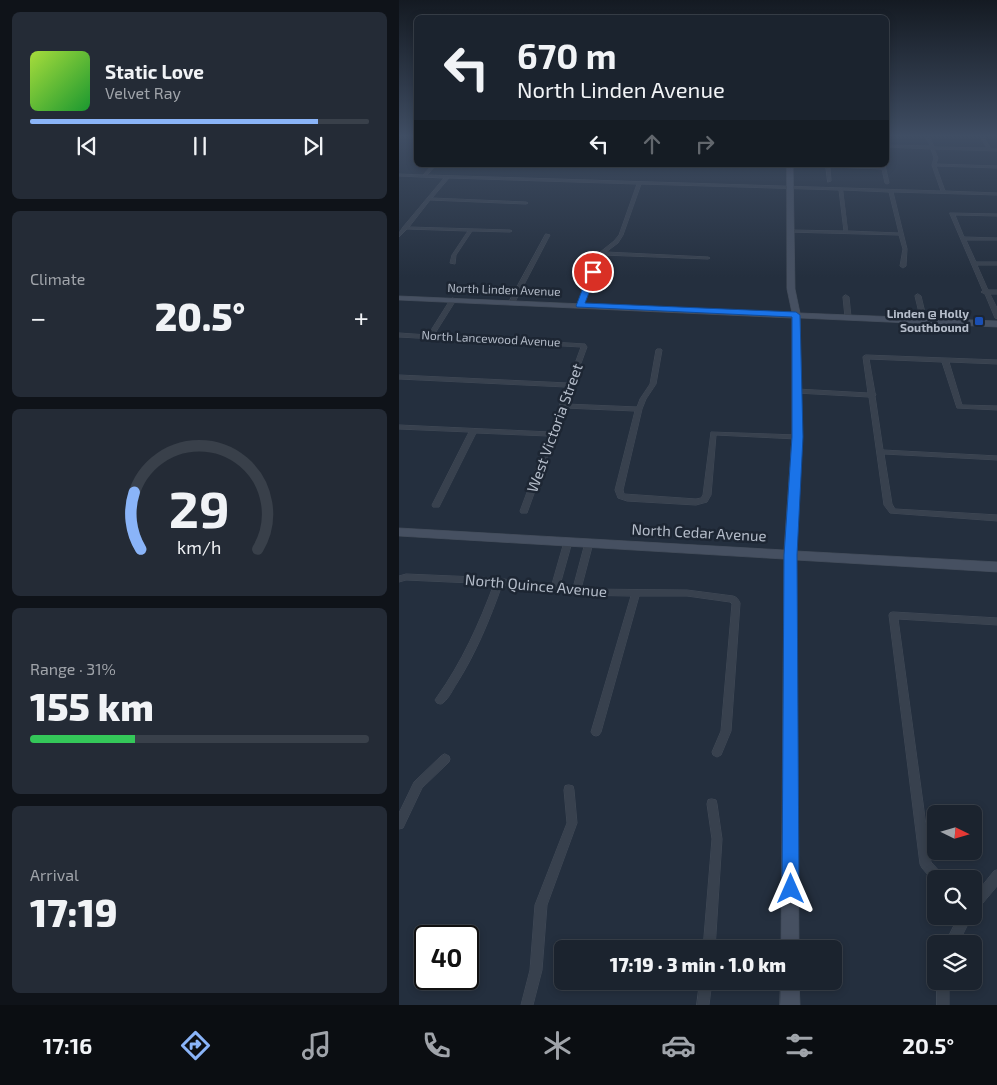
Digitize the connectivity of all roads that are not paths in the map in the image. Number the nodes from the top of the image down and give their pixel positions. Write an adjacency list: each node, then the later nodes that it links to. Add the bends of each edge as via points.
1 (639, 183): 24 (street, via 621,235)
2 (441, 184): 11 (street)
3 (666, 184): 6 (street)
4 (790, 184): 6 (street)
5 (940, 184): 9 (street)
6 (790, 188): 7 (street); 16 (street)
7 (841, 189): 8 (street); 18 (street)
8 (891, 191): 9 (street); 19 (street)
9 (944, 193): 10 (street)
10 (997, 194)
11 (429, 199): 12 (street); 14 (street)
12 (526, 203)
13 (997, 216): 21 (street, via 952,214)
14 (405, 228): 15 (street); 20 (street)
15 (471, 230): 17 (street); 26 (street, via 454,255)
16 (790, 230): 18 (street); 38 (street, via 791,289)
17 (510, 232)
18 (846, 232): 19 (street)
19 (901, 234): 29 (street, via 905,249)
20 (399, 236)
21 (963, 238): 23 (street); 27 (street)
22 (555, 239): 36 (street, via 547,237)
23 (997, 239)
24 (601, 253): 25 (street); 37 (street)
25 (708, 258)
26 (453, 263)
27 (973, 263): 28 (street); 30 (street)
28 (997, 264)
29 (903, 266)
30 (984, 292): 31 (street); 40 (street)
31 (997, 292)
32 (918, 296): 41 (street)
33 (846, 297): 39 (street)
34 (399, 298): 35 (street, North Linden Avenue)
35 (453, 300): 36 (street, North Linden Avenue); 44 (street)
36 (512, 302): 37 (street, North Linden Avenue)
37 (580, 306): 38 (street, North Linden Avenue)
38 (796, 315): 39 (street, North Linden Avenue); 51 (street)
39 (848, 317): 41 (street, North Linden Avenue)
40 (997, 318)
41 (924, 321): 42 (street, North Linden Avenue)
42 (997, 324)
43 (399, 336): 44 (street, North Lancewood Avenue)
44 (430, 337): 45 (street, North Lancewood Avenue)
45 (583, 345): 50 (street, West Victoria Street)
46 (659, 350): 55 (street, via 653,384)
47 (945, 360): 48 (street); 52 (street, via 866,357); 54 (street, via 959,406)
48 (997, 362)
49 (399, 377): 50 (street)
50 (571, 385): 53 (street, West Victoria Street)
51 (797, 391): 52 (street); 59 (street)
52 (873, 395): 60 (street)
53 (563, 406): 55 (street); 58 (street, West Victoria Street)
54 (997, 408)
55 (639, 409): 59 (street, via 619,490 621,496 627,498 704,500 713,433)
56 (399, 427): 57 (street)
57 (473, 430): 58 (street); 62 (street)
58 (553, 434): 63 (street, West Victoria Street)
59 (797, 437): 68 (street)
60 (880, 452): 61 (street); 64 (street, via 888,505 893,511)
61 (997, 458)
62 (436, 504)
63 (524, 511)
64 (997, 518)
65 (399, 532): 66 (street, North Cedar Avenue)
66 (568, 542): 67 (street, North Cedar Avenue); 72 (street)
67 (589, 543): 68 (street, North Cedar Avenue); 73 (street)
68 (791, 555): 69 (street, North Cedar Avenue); 87 (street)
69 (997, 567)
70 (399, 579): 71 (street, North Quince Avenue)
71 (499, 581): 72 (street, North Quince Avenue); 76 (street, via 480,633 455,680)
72 (555, 587): 73 (street, North Quince Avenue)
73 (577, 592): 74 (street, North Quince Avenue)
74 (636, 593): 77 (street); 78 (street, North Quince Avenue, via 687,593 733,599 736,603 726,731)
75 (997, 622): 83 (street, via 893,615 926,864)
76 (440, 700)
77 (596, 732)
78 (717, 752)
79 (445, 759): 82 (street, via 418,785)
80 (569, 790): 91 (street, via 573,824 541,905 537,970)
81 (712, 804): 86 (street, via 717,839)
82 (399, 824)
83 (931, 870)
84 (997, 875): 85 (street)
85 (982, 894)
86 (710, 940)
87 (791, 940)
88 (704, 990): 92 (street)
89 (791, 990): 93 (street)
90 (943, 990): 94 (street)
91 (527, 1005)
92 (703, 1005)
93 (790, 1005)
94 (943, 1005)

